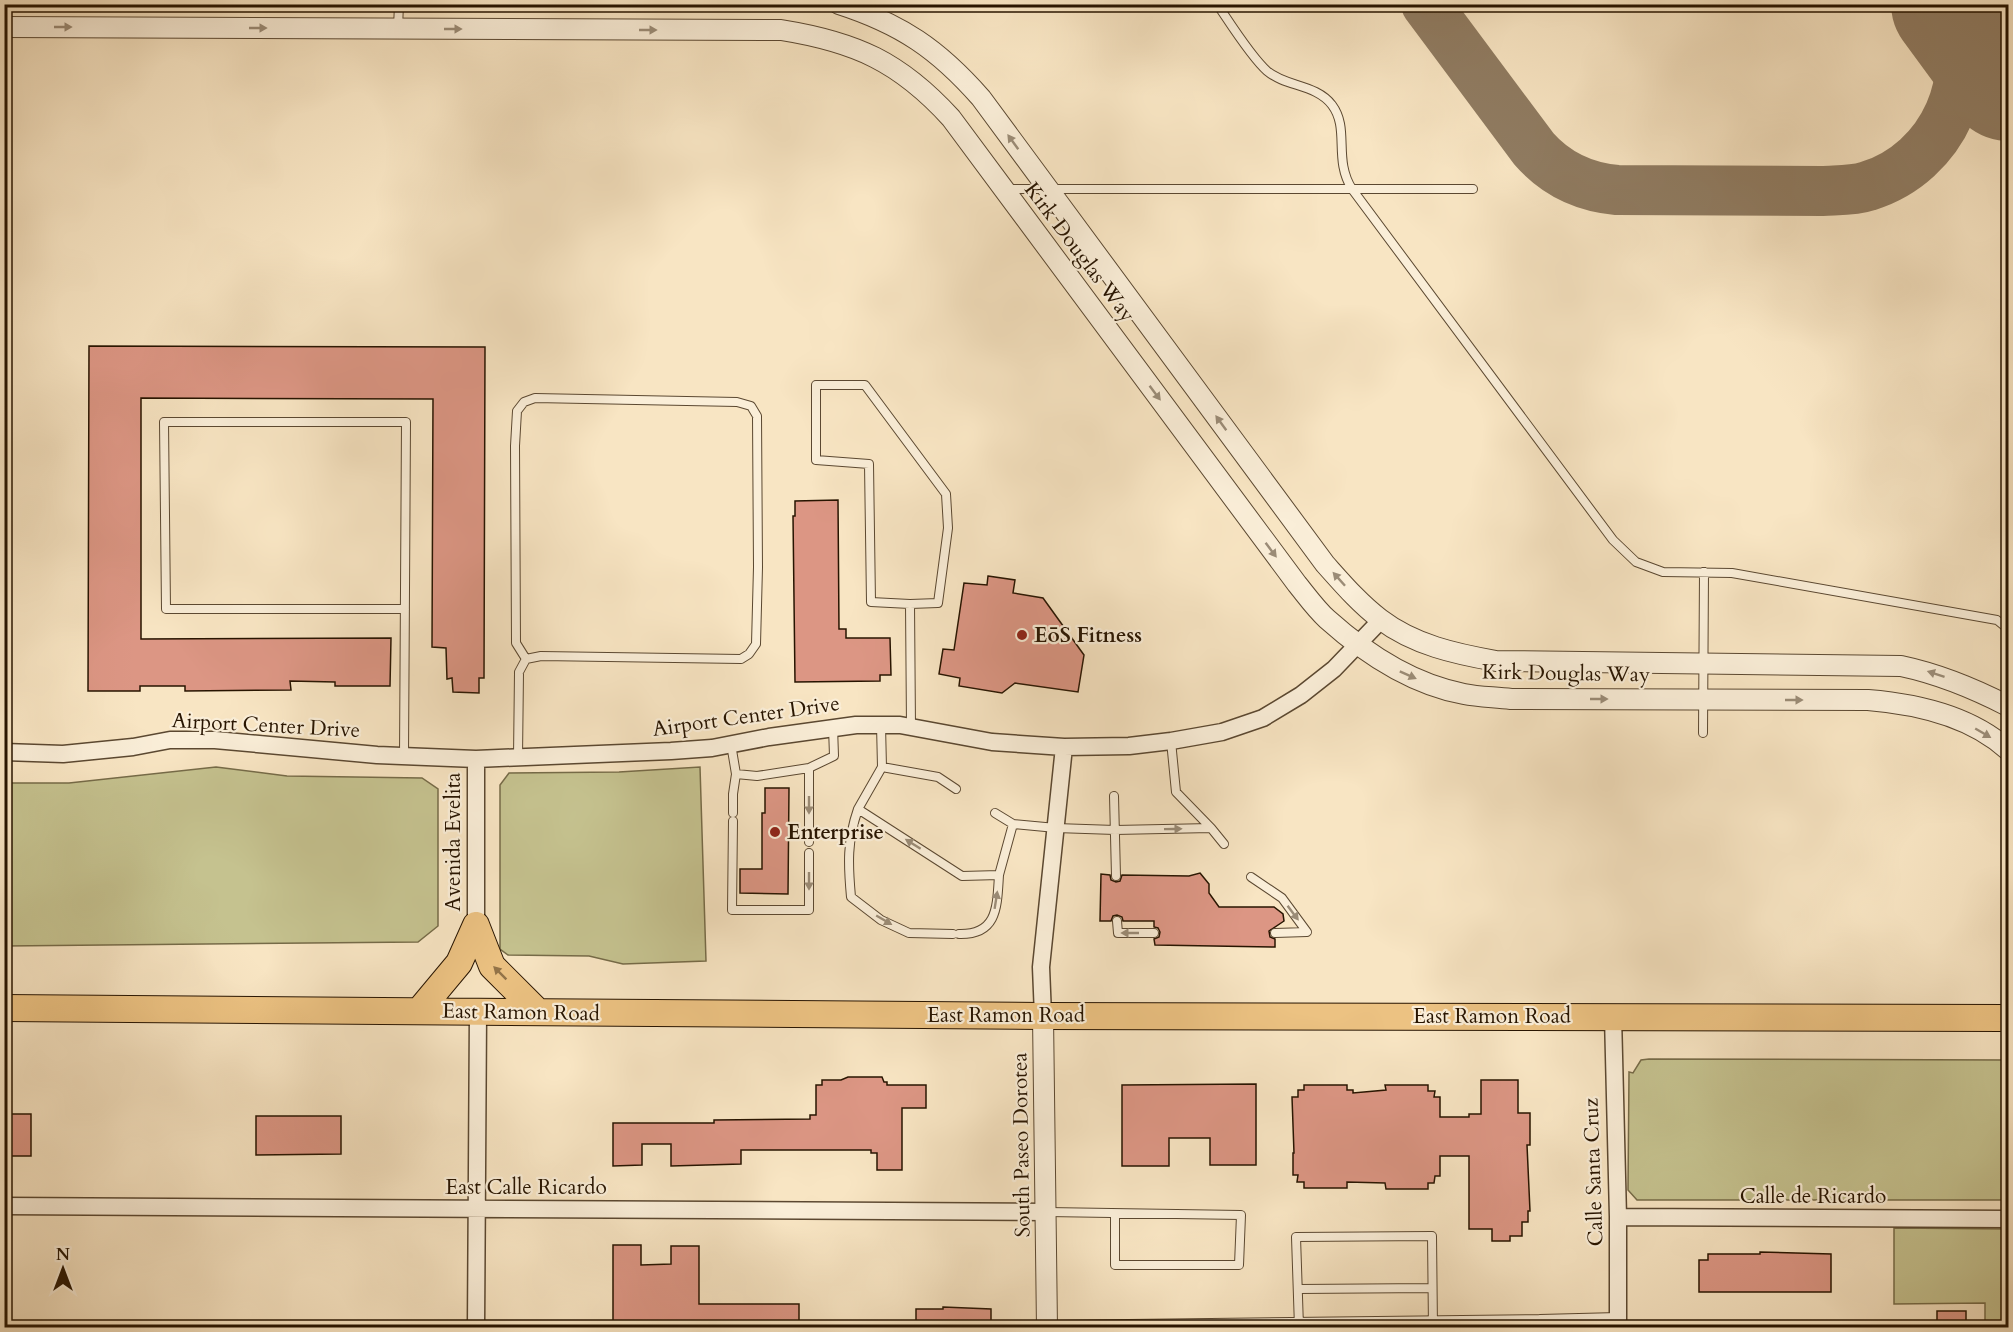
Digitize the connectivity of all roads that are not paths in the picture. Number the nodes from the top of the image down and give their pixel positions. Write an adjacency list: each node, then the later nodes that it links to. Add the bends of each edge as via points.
1 (399, 4): 5 (lane)
2 (839, 4): 7 (street, Kirk Douglas Way, one-way to 2, via 981,98 938,54 914,36)
3 (1216, 4): 8 (lane, via 1266,71 1317,92 1332,105 1340,122 1342,169)
4 (4, 27): 5 (street, Kirk Douglas Way, one-way to 5)
5 (398, 28): 6 (street, Kirk Douglas Way, one-way to 6, via 781,30 843,43 872,55 931,96)
6 (1003, 189): 7 (lane); 15 (street, Kirk Douglas Way, one-way to 15, via 1296,584 1325,617)
7 (1048, 189): 8 (lane); 13 (street, Kirk Douglas Way, one-way to 7, via 1325,564)
8 (1352, 189): 9 (lane); 10 (lane, via 1613,540 1636,562 1663,572)
9 (1473, 189)
10 (1704, 572): 14 (lane, via 1755,576 1974,615 1997,620); 17 (lane)
11 (909, 604): 11 (lane, via 938,603 948,528 946,494 864,385 816,385 816,460 869,464 871,602); 21 (lane)
12 (405, 609): 12 (lane, via 406,422 164,422 166,609); 29 (lane)
13 (1381, 620): 15 (street, Airport Center Drive); 17 (street, Kirk Douglas Way, via 1427,645 1496,661)
14 (2008, 629)
15 (1358, 645): 18 (street, Kirk Douglas Way, one-way to 18, via 1391,668 1464,694 1511,699); 24 (street, Airport Center Drive, via 1301,695 1263,718 1222,732)
16 (526, 659): 16 (lane, via 741,659 749,654 756,644 758,567 756,416 751,406 737,402 654,400 535,398 524,402 517,411 515,446 514,602 516,643); 30 (lane, via 519,672)
17 (1703, 663): 18 (lane); 19 (street, Kirk Douglas Way, one-way to 17, via 1957,681 1900,666)
18 (1703, 699): 23 (lane); 27 (street, Kirk Douglas Way, one-way to 27, via 1903,703 1937,711 1969,725)
19 (2008, 706)
20 (882, 725): 21 (street, Airport Center Drive); 22 (street, Airport Center Drive); 32 (lane)
21 (911, 727): 26 (street, Airport Center Drive, via 992,742)
22 (833, 728): 25 (street, Airport Center Drive); 33 (lane, via 834,756)
23 (1703, 733)
24 (1171, 741): 26 (street, Airport Center Drive); 41 (lane, via 1172,793)
25 (731, 744): 30 (street, Airport Center Drive, via 671,752); 34 (lane)
26 (1064, 747): 40 (street, South Paseo Dorotea)
27 (2008, 750)
28 (4, 752): 29 (street, Airport Center Drive, via 63,754 170,740 215,740)
29 (404, 756): 31 (street, Airport Center Drive)
30 (518, 757): 31 (street, Airport Center Drive)
31 (476, 759): 50 (street, Avenida Evelita)
32 (882, 767): 35 (lane, via 938,777); 37 (lane)
33 (809, 768): 34 (lane, via 756,776); 43 (lane, one-way to 43)
34 (736, 774): 45 (lane, one-way to 34, via 809,910 732,910)
35 (956, 789)
36 (1114, 796): 42 (lane)
37 (858, 809): 46 (lane, one-way to 37, via 962,876); 46 (lane, one-way to 46, via 850,832 851,897 882,920 909,933 972,934 982,929 994,915)
38 (995, 813): 39 (lane)
39 (1013, 824): 40 (lane); 46 (lane)
40 (1056, 828): 42 (lane); 57 (street, South Paseo Dorotea, via 1041,967)
41 (1211, 828): 42 (lane, one-way to 41); 44 (lane)
42 (1115, 830): 47 (lane)
43 (809, 842)
44 (1224, 844)
45 (809, 854)
46 (999, 875)
47 (1116, 876)
48 (1251, 877): 52 (lane, one-way to 52, via 1282,898 1307,932)
49 (1117, 921): 51 (lane, one-way to 49, via 1118,933)
50 (476, 925): 54 (main road, via 459,963); 56 (main road, one-way to 50, via 492,966)
51 (1154, 933)
52 (1275, 933)
53 (4, 1008): 54 (main road, East Ramon Road)
54 (419, 1011): 55 (main road, East Ramon Road)
55 (478, 1012): 56 (main road, East Ramon Road); 61 (street)
56 (538, 1012): 57 (main road, East Ramon Road)
57 (1043, 1016): 58 (main road, East Ramon Road); 62 (street, South Paseo Dorotea)
58 (1613, 1016): 59 (main road, East Ramon Road); 64 (street, Calle Santa Cruz)
59 (2008, 1018)
60 (4, 1206): 61 (street, East Calle Ricardo)
61 (477, 1209): 62 (street, East Calle Ricardo); 74 (street)
62 (1047, 1212): 63 (lane); 72 (street, South Paseo Dorotea)
63 (1116, 1214): 63 (lane, via 1241,1215 1239,1265 1116,1265)
64 (1618, 1217): 65 (street, Calle de Ricardo); 68 (street, Calle Santa Cruz)
65 (2008, 1219)
66 (1432, 1288): 67 (lane); 67 (lane, via 1431,1236 1420,1236 1296,1237); 70 (lane)
67 (1298, 1289): 71 (lane)
68 (1618, 1322): 69 (lane)
69 (1540, 1323): 70 (lane)
70 (1432, 1324): 71 (lane)
71 (1299, 1325): 73 (lane)
72 (1047, 1326): 73 (lane)
73 (1116, 1326)
74 (476, 1328)

